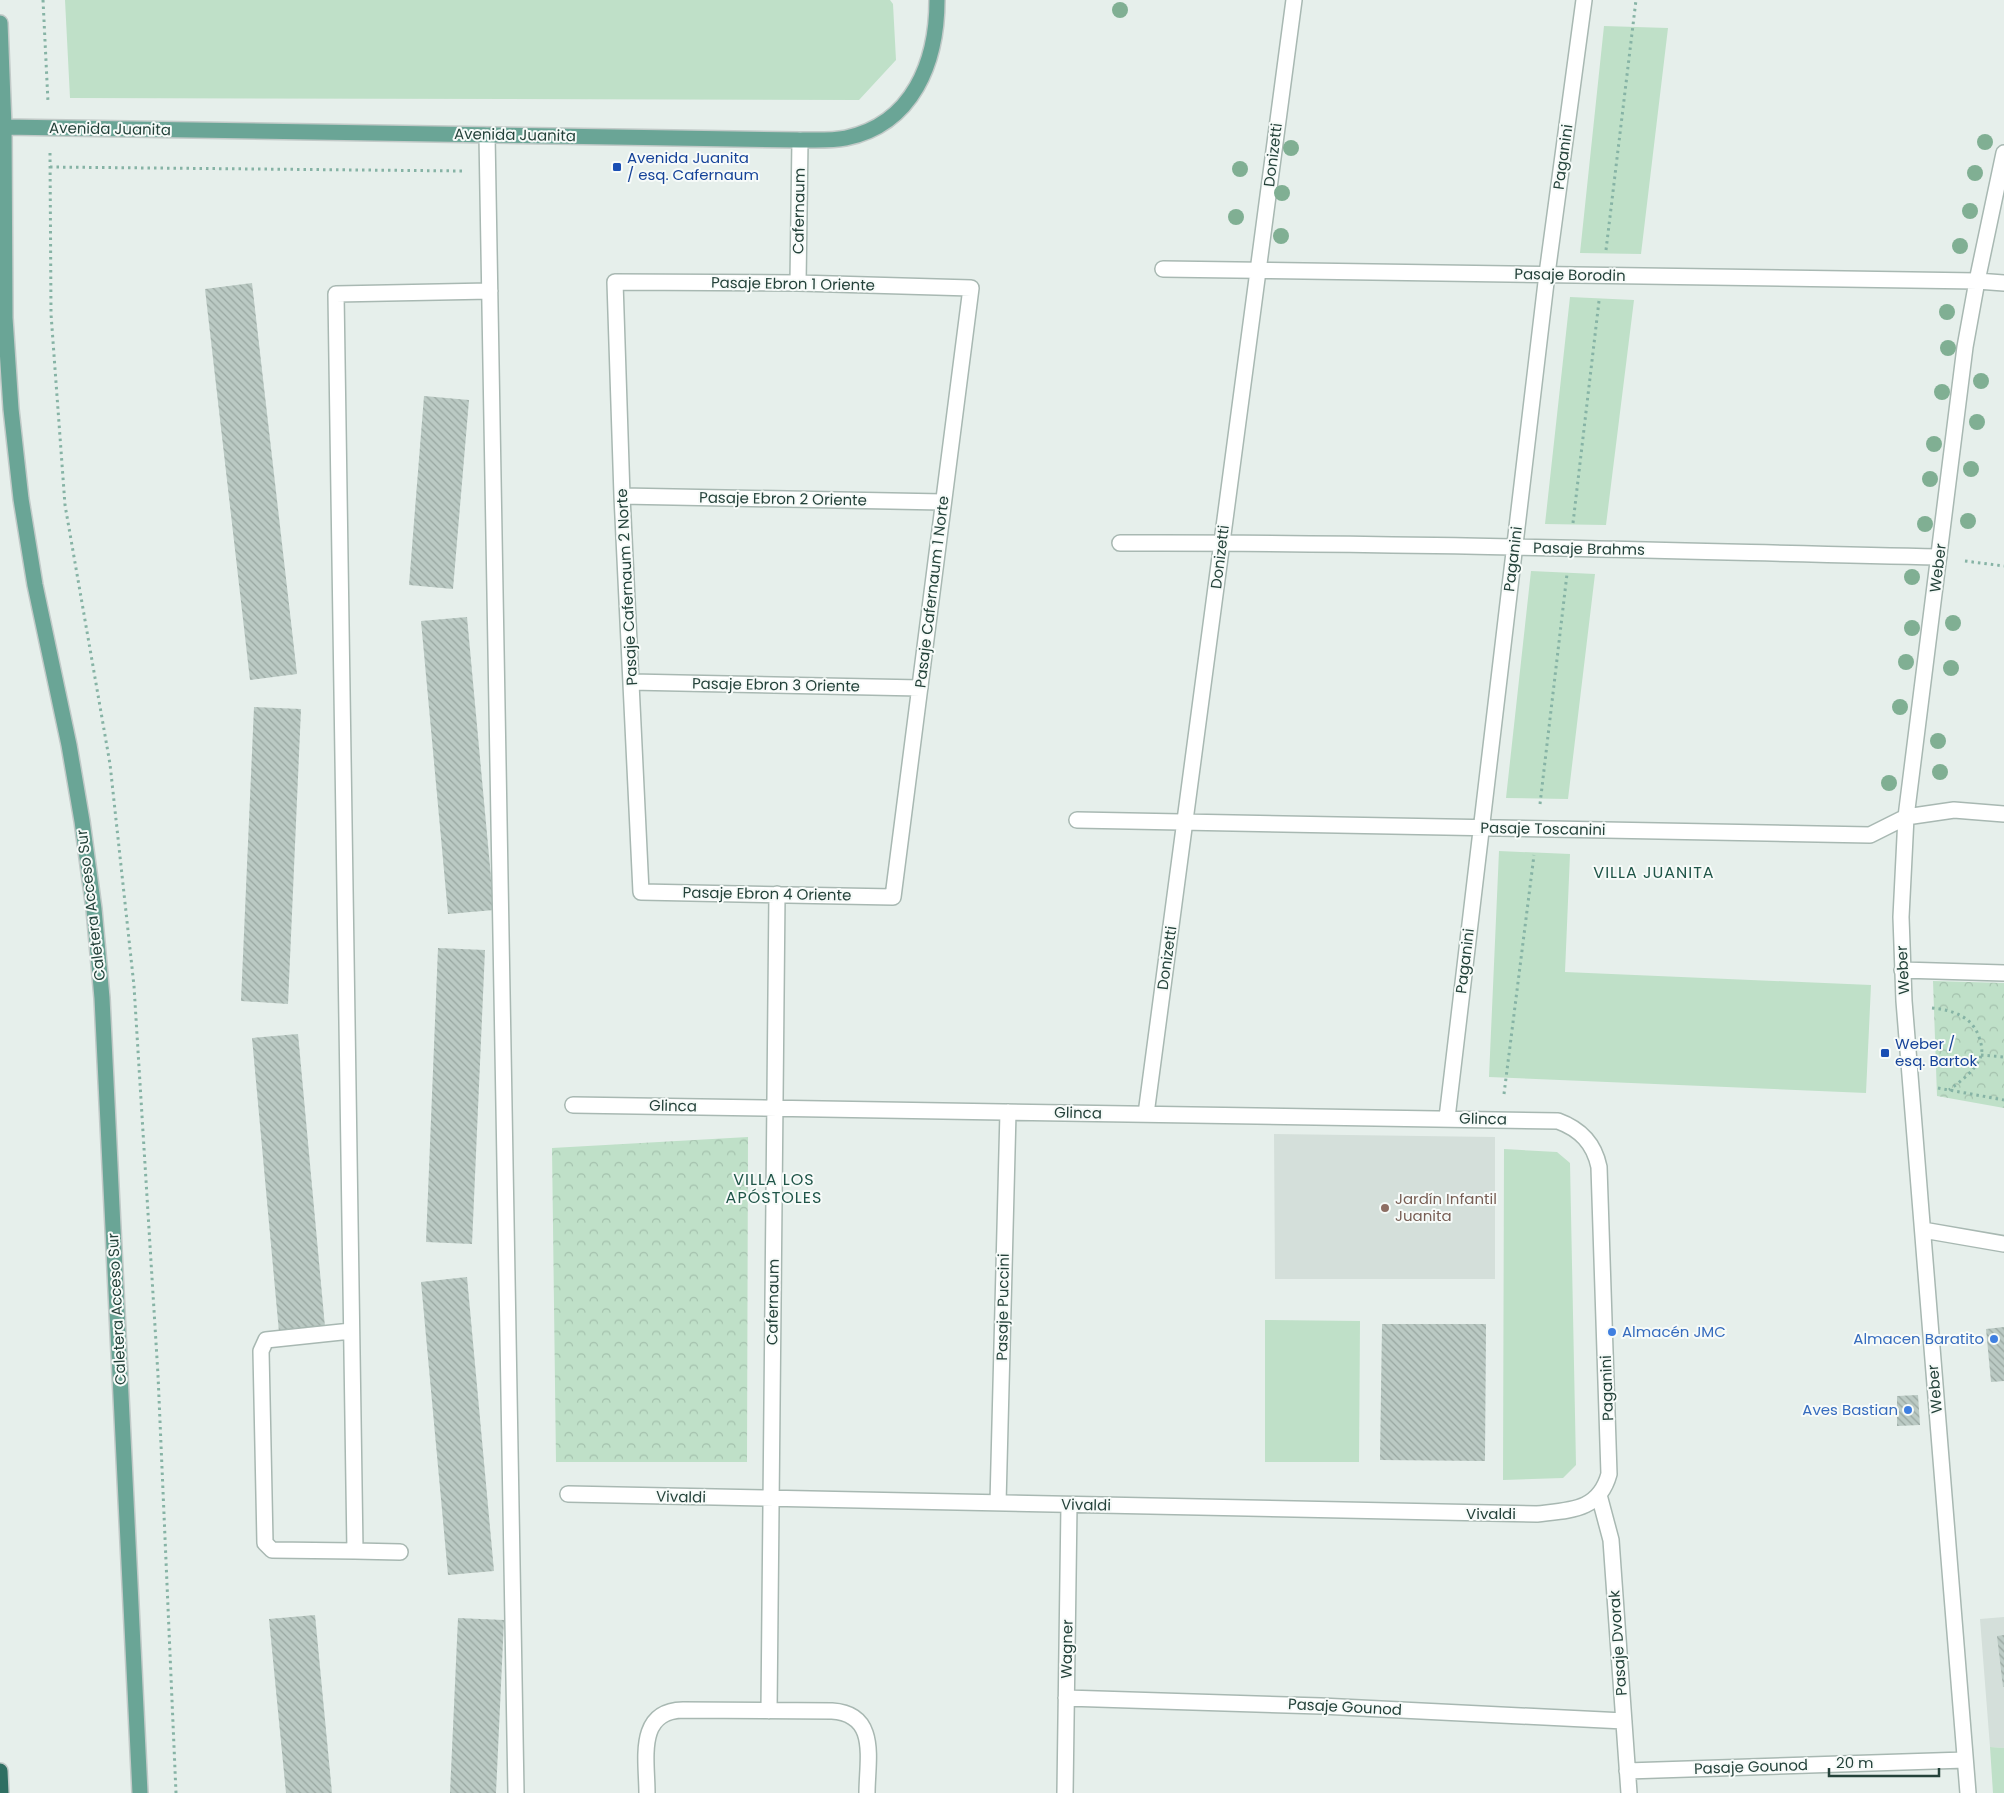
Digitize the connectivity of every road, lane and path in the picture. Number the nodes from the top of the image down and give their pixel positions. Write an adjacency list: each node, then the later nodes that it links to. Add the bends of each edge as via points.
1 (937, 0): 7 (main road, Avenida Juanita, via 932,48 922,77 907,102 878,126 861,134)
2 (1294, 0): 12 (street, Donizetti)
3 (1584, 0): 13 (street, Paganini)
4 (0, 23): 5 (main road, Caletera Acceso Sur)
5 (4, 127): 6 (main road, Avenida Juanita); 68 (main road, Caletera Acceso Sur, via 5,318 21,499 82,821 102,998)
6 (487, 135): 7 (main road, Avenida Juanita); 10 (street)
7 (800, 140): 16 (street, Cafernaum)
8 (2004, 153): 14 (street, Weber)
9 (50, 167): 10 (path)
10 (487, 171): 19 (street)
11 (1163, 270): 12 (street, Pasaje Borodin)
12 (1258, 271): 13 (street, Pasaje Borodin); 23 (street, Donizetti)
13 (1547, 274): 14 (street, Pasaje Borodin); 24 (street, Paganini)
14 (1976, 280): 17 (street, Pasaje Borodin); 25 (street, Weber)
15 (615, 282): 16 (street, Pasaje Ebron 1 Oriente); 20 (street, Pasaje Cafernaum 2 Norte)
16 (798, 283): 18 (street, Pasaje Ebron 1 Oriente)
17 (2004, 283)
18 (971, 288): 21 (street, Pasaje Cafernaum 1 Norte)
19 (490, 291): 53 (street, via 336,294); 69 (street)
20 (622, 496): 21 (street, Pasaje Ebron 2 Oriente); 27 (street, Pasaje Cafernaum 2 Norte)
21 (943, 502): 28 (street, Pasaje Cafernaum 1 Norte)
22 (1120, 543): 23 (street, Pasaje Brahms)
23 (1222, 543): 24 (street, Pasaje Brahms); 32 (street, Donizetti)
24 (1514, 548): 25 (street, Pasaje Brahms); 33 (street, Paganini)
25 (1939, 557): 26 (path); 30 (street, Weber)
26 (2004, 566)
27 (631, 682): 28 (street, Pasaje Ebron 3 Oriente); 34 (street, Pasaje Cafernaum 2 Norte)
28 (920, 688): 36 (street, Pasaje Cafernaum 1 Norte)
29 (2004, 814): 30 (street, Pasaje Toscanini, via 1954,810)
30 (1906, 818): 33 (street, Pasaje Toscanini, via 1870,835); 37 (street, Weber, via 1902,873)
31 (1077, 820): 32 (street, Pasaje Toscanini)
32 (1186, 822): 33 (street, Pasaje Toscanini); 48 (street, Donizetti)
33 (1481, 828): 49 (street, Paganini)
34 (640, 892): 35 (street, Pasaje Ebron 4 Oriente)
35 (777, 894): 36 (street, Pasaje Ebron 4 Oriente); 46 (street, Cafernaum)
36 (893, 896)
37 (1902, 970): 38 (street); 51 (street, Weber)
38 (1929, 971): 39 (street); 40 (path, via 1930,1008 1957,1013 1969,1020 1978,1032)
39 (2004, 973)
40 (1981, 1055): 41 (path); 43 (path, via 1967,1077)
41 (2004, 1057)
42 (1932, 1087): 43 (path)
43 (1948, 1090): 44 (path)
44 (2004, 1100)
45 (573, 1105): 46 (street, Glinca)
46 (775, 1108): 47 (street, Glinca); 56 (street, Cafernaum)
47 (1008, 1112): 48 (street, Glinca); 57 (street, Pasaje Puccini)
48 (1146, 1114): 49 (street, Glinca)
49 (1447, 1118): 50 (street, Glinca, via 1558,1121)
50 (1581, 1133): 55 (street, Paganini, via 1596,1154 1599,1167 1610,1474)
51 (1923, 1230): 52 (street); 64 (street, Weber)
52 (2004, 1244)
53 (351, 1331): 59 (street); 59 (street, via 266,1340 260,1351 265,1543 272,1550)
54 (568, 1494): 56 (street, Vivaldi)
55 (1600, 1496): 58 (street, Vivaldi, via 1571,1510 1537,1514); 63 (street, Pasaje Dvorak, via 1611,1540)
56 (771, 1498): 57 (street, Vivaldi); 62 (street, Cafernaum)
57 (998, 1503): 58 (street, Vivaldi)
58 (1069, 1505): 61 (street, Wagner)
59 (354, 1551): 60 (street)
60 (400, 1552)
61 (1066, 1698): 63 (street, Pasaje Gounod, via 1321,1706); 72 (street, Wagner)
62 (769, 1710): 70 (street, via 673,1710 663,1714 650,1727 648,1736); 71 (street, via 842,1711 857,1719 867,1735)
63 (1624, 1722): 66 (street, Pasaje Dvorak)
64 (1965, 1760): 66 (street, Pasaje Gounod); 74 (street, Weber)
65 (0, 1771): 67 (highway)
66 (1627, 1771): 73 (street, Pasaje Dvorak)
67 (1, 1793)
68 (140, 1793)
69 (516, 1793)
70 (647, 1793)
71 (867, 1793)
72 (1065, 1793)
73 (1629, 1793)
74 (1968, 1793)

